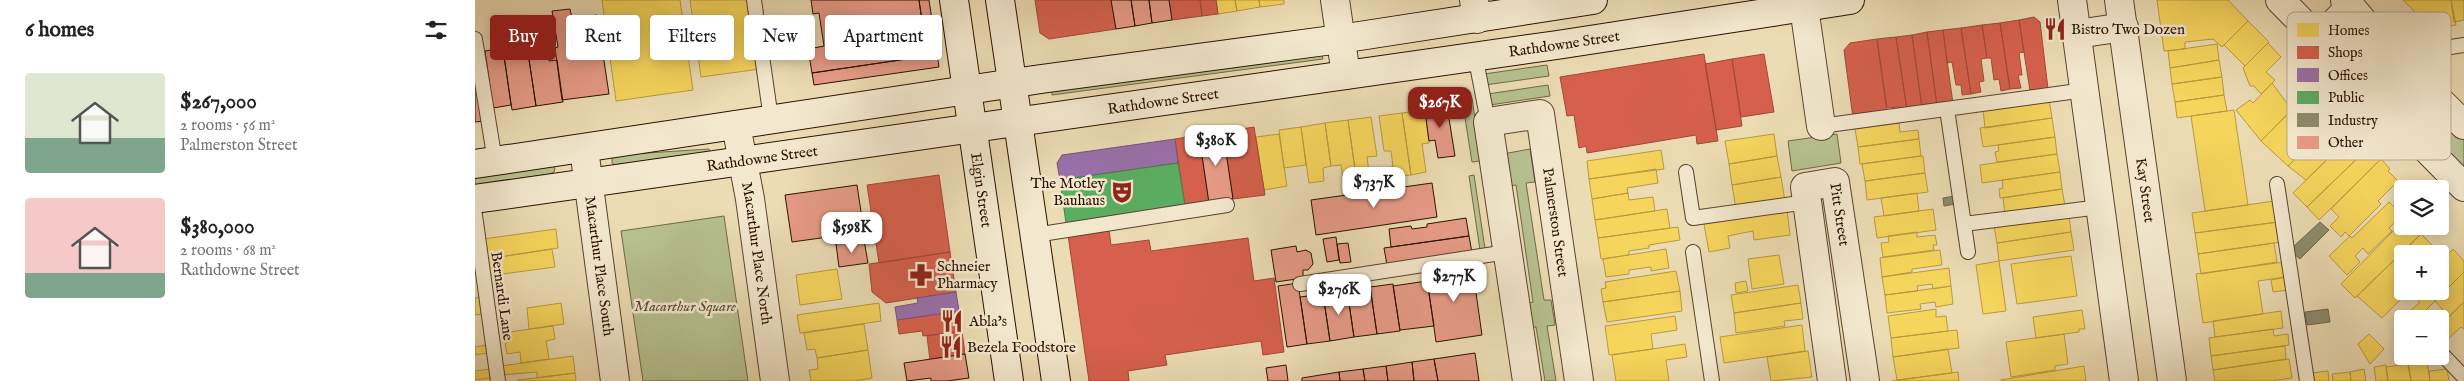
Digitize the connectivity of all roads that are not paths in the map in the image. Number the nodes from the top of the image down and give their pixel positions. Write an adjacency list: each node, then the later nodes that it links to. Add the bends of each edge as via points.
1 (754, 0): 27 (lane)
2 (954, 0): 23 (main road, Elgin Street)
3 (1000, 0): 22 (main road)
4 (1335, 0): 16 (main road)
5 (1593, 0): 11 (main road)
6 (1850, 0): 10 (main road, Rathdowne Street)
7 (2072, 0): 15 (main road)
8 (2119, 0): 14 (main road, Kay Street)
9 (2279, 0): 13 (main road)
10 (1803, 3): 20 (main road, Rathdowne Street); 32 (main road)
11 (1527, 5): 12 (main road)
12 (1476, 9): 16 (main road)
13 (2291, 12)
14 (2124, 27): 15 (main road); 66 (main road, Kay Street)
15 (2077, 34): 24 (main road)
16 (1340, 38): 21 (main road); 22 (main road)
17 (475, 39): 37 (lane)
18 (2464, 45): 19 (lane)
19 (2451, 47)
20 (1475, 56): 21 (main road, Rathdowne Street); 29 (lane)
21 (1346, 75): 28 (main road, Rathdowne Street)
22 (1012, 83): 23 (main road); 28 (main road)
23 (967, 90): 27 (main road); 33 (main road, Elgin Street)
24 (2085, 90): 25 (lane); 45 (main road)
25 (1947, 109): 32 (lane); 47 (lane)
26 (2451, 112): 31 (main road)
27 (771, 119): 30 (main road)
28 (1018, 122): 33 (main road, Rathdowne Street); 48 (main road)
29 (1488, 122): 49 (main road); 61 (main road, Palmerston Street, via 1540,114)
30 (736, 125): 34 (main road); 36 (main road, Macarthur Place North)
31 (2464, 125)
32 (1821, 126)
33 (973, 128): 36 (main road, Rathdowne Street); 58 (main road, Elgin Street)
34 (584, 149): 37 (main road); 39 (main road, Macarthur Place South)
35 (2437, 160): 41 (main road)
36 (742, 161): 39 (main road, Rathdowne Street); 57 (main road, Macarthur Place North)
37 (485, 163)
38 (1686, 172): 43 (lane, via 1693,218)
39 (589, 183): 42 (main road, Rathdowne Street); 56 (main road, Macarthur Place South)
40 (2277, 184): 67 (lane)
41 (2464, 187)
42 (475, 199)
43 (1807, 202): 63 (main road, Pitt Street); 64 (main road, Pitt Street, via 1805,188 1835,182)
44 (1227, 205): 48 (lane)
45 (2100, 207): 47 (lane); 65 (main road)
46 (475, 215): 55 (lane, Bernardi Lane)
47 (1964, 224): 51 (lane)
48 (1035, 235): 59 (main road)
49 (1507, 252): 52 (lane); 60 (main road)
50 (1693, 252): 62 (lane)
51 (1968, 252)
52 (1300, 284)
53 (2449, 361): 54 (lane)
54 (2464, 377)
55 (498, 381)
56 (615, 381)
57 (775, 381)
58 (1009, 381)
59 (1056, 381)
60 (1527, 381)
61 (1579, 381)
62 (1712, 381)
63 (1832, 381)
64 (1865, 381)
65 (2124, 381)
66 (2172, 381)
67 (2307, 381)

